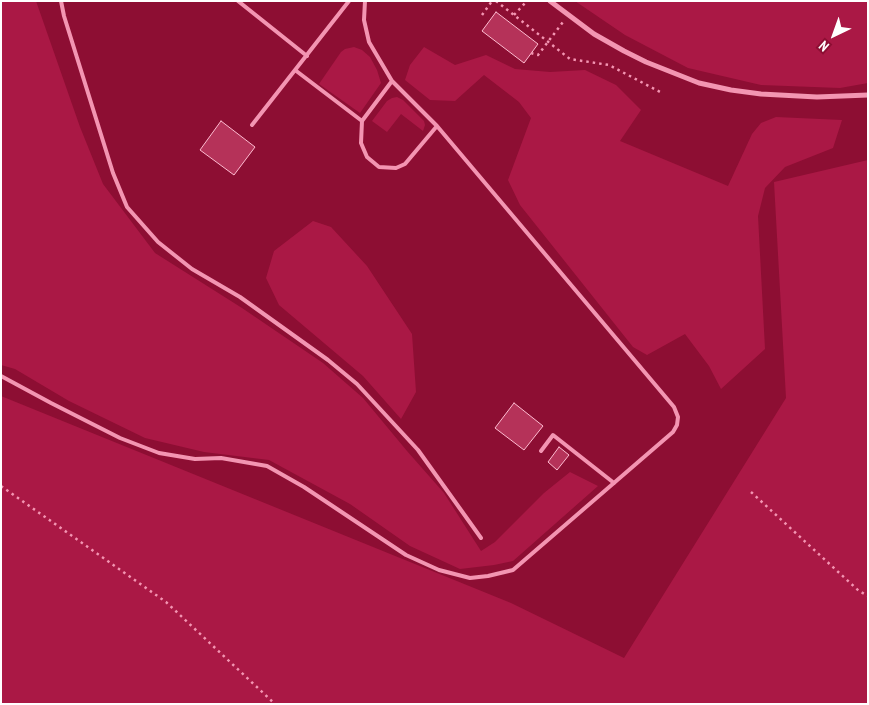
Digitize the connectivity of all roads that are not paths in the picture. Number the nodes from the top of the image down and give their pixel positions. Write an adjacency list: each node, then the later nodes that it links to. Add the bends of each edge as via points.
1 (62, 1): 16 (lane, via 113,173 127,207 158,242 192,269 248,303 357,384 418,450)
2 (238, 1): 6 (lane)
3 (349, 1): 6 (lane)
4 (365, 1): 8 (lane, via 364,20 369,42)
5 (550, 1): 9 (street, via 594,34 624,51 700,83 761,94 817,98)
6 (306, 56): 7 (lane)
7 (295, 70): 10 (lane); 11 (lane)
8 (392, 81): 10 (lane); 12 (lane)
9 (868, 95)
10 (362, 121): 12 (lane, via 361,143 367,157 379,167 386,168 405,164)
11 (252, 125)
12 (437, 126): 15 (lane, via 674,407 678,417 673,432)
13 (1, 376): 15 (lane, via 120,438 160,453 267,466 406,554 439,570 470,578 514,570)
14 (541, 451): 15 (lane, via 553,435)
15 (614, 483)
16 (481, 538)

